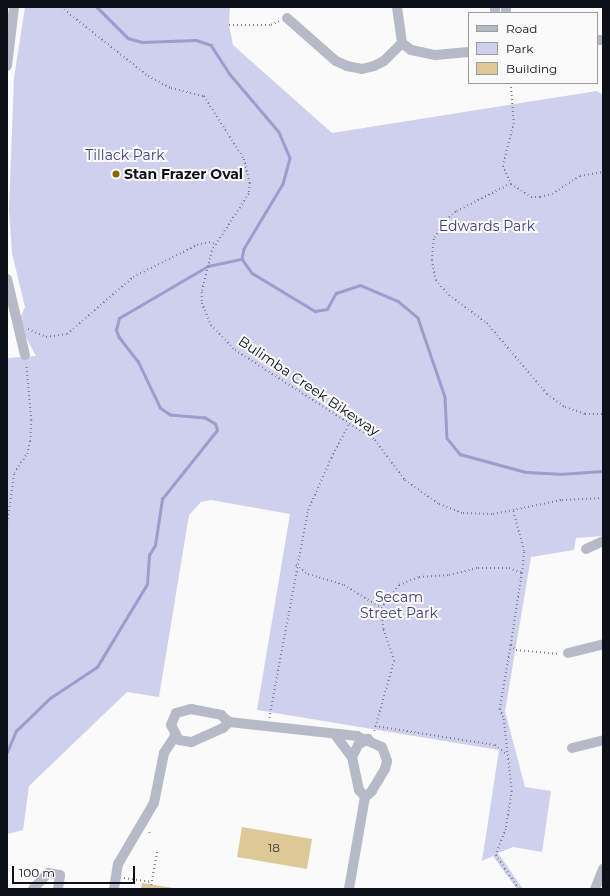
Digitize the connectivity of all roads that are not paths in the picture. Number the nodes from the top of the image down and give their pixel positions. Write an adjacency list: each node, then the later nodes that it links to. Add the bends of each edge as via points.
1 (14, 7): 6 (street)
2 (397, 7): 4 (street)
3 (287, 18): 4 (street, via 336,61 347,66 362,69 374,66 384,61)
4 (402, 43): 5 (street, via 420,54)
5 (468, 52)
6 (7, 66)
7 (7, 279): 8 (street)
8 (10, 307): 9 (street, via 18,323)
9 (25, 355)
10 (603, 541): 11 (street)
11 (586, 549)
12 (603, 644): 13 (street)
13 (568, 653)
14 (228, 722): 15 (street, via 223,728 191,742); 15 (street, via 221,715 183,710 172,719); 16 (street, via 267,725)
15 (175, 736): 25 (street, via 164,753 154,803 118,864)
16 (336, 736): 17 (street, via 342,734); 20 (street)
17 (368, 740): 20 (street, via 358,745); 21 (street, via 382,747 387,760 378,781)
18 (603, 740): 19 (street)
19 (572, 748)
20 (352, 757): 21 (street, via 359,790)
21 (365, 797): 26 (street)
22 (603, 870): 27 (street)
23 (33, 889): 24 (street, via 48,873 60,875)
24 (58, 889)
25 (114, 889)
26 (349, 889)
27 (594, 889)

